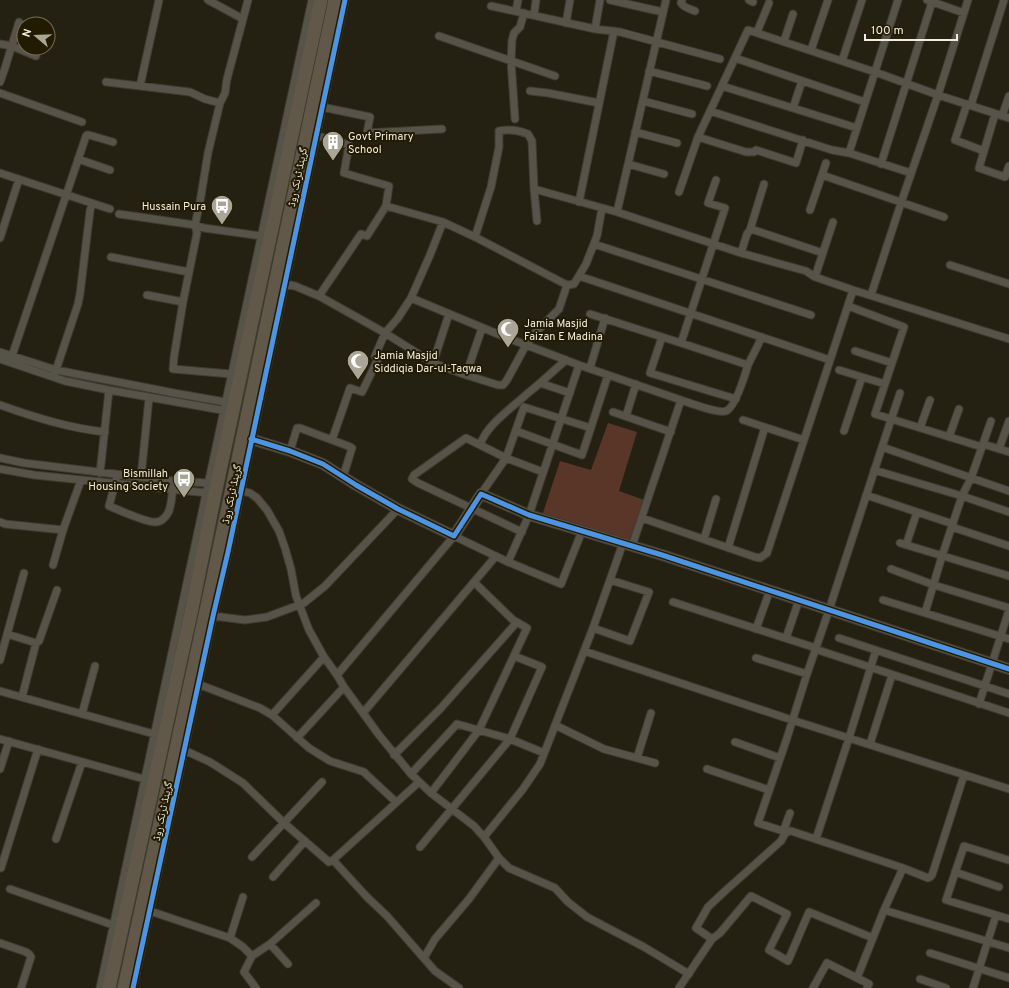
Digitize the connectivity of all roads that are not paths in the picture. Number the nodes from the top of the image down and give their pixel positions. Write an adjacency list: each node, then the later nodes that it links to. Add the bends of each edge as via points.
1 (159, 0): 54 (street)
2 (208, 0): 30 (street)
3 (248, 0): 30 (street)
4 (312, 0): 76 (street)
5 (321, 0): 76 (highway, گرینڈ ٹرنک روڈ)
6 (335, 0): 80 (highway, گرینڈ ٹرنک روڈ)
7 (345, 0): 66 (street)
8 (518, 0): 23 (street)
9 (536, 0): 29 (street)
10 (570, 0): 31 (street)
11 (600, 0): 32 (street)
12 (610, 0): 25 (street)
13 (666, 0): 25 (street)
14 (682, 0): 24 (street, via 682,6)
15 (828, 0): 42 (street)
16 (862, 0): 46 (street)
17 (898, 0): 48 (street)
18 (968, 0): 27 (street)
19 (1004, 0): 65 (street)
20 (929, 1): 27 (street); 53 (street)
21 (769, 3): 35 (street)
22 (491, 6): 23 (street)
23 (516, 11): 26 (street)
24 (695, 11)
25 (663, 12): 38 (street)
26 (524, 13): 29 (street); 45 (street, via 520,27 512,40)
27 (964, 13): 59 (street)
28 (794, 14): 37 (street)
29 (534, 15): 31 (street)
30 (242, 19): 64 (street, via 225,93)
31 (566, 23): 32 (street)
32 (595, 29): 33 (street)
33 (614, 31): 38 (street); 63 (street)
34 (16, 32): 40 (street)
35 (757, 32): 37 (street); 43 (street, via 748,30)
36 (440, 36): 45 (street)
37 (784, 41): 42 (street)
38 (656, 42): 44 (street); 47 (street)
39 (0, 44): 40 (street)
40 (12, 46): 41 (street); 51 (street)
41 (16, 48)
42 (811, 50): 46 (street)
43 (735, 58): 50 (street); 56 (street)
44 (720, 59)
45 (511, 61): 49 (street); 71 (street)
46 (842, 61): 48 (street)
47 (649, 71): 55 (street); 61 (street)
48 (875, 72): 53 (street); 62 (street)
49 (555, 76)
50 (802, 81): 62 (street); 67 (street)
51 (0, 82)
52 (106, 82): 54 (street)
53 (907, 84): 59 (street); 87 (street)
54 (140, 86): 64 (street, via 190,92)
55 (707, 86)
56 (722, 86): 67 (street); 68 (street)
57 (530, 91): 63 (street)
58 (0, 93): 72 (street)
59 (938, 95): 65 (street); 91 (street)
60 (1009, 96): 70 (street)
61 (643, 101): 69 (street); 75 (street)
62 (865, 102): 73 (street)
63 (599, 103): 101 (street)
64 (220, 104): 114 (street)
65 (969, 105): 70 (street); 82 (street, via 955,140)
66 (322, 107): 74 (street, via 370,117 367,133); 80 (street)
67 (793, 108): 73 (street)
68 (710, 111): 77 (street); 78 (street)
69 (692, 114)
70 (1002, 116): 82 (street)
71 (515, 119)
72 (82, 122)
73 (857, 128): 83 (street)
74 (442, 129)
75 (636, 132): 81 (street); 86 (street)
76 (290, 134): 80 (highway); 116 (street); 179 (highway, گرینڈ ٹرنک روڈ)
77 (698, 137): 78 (street, via 746,152 756,150 796,163); 99 (street)
78 (804, 140): 83 (street)
79 (113, 142): 84 (street, via 86,135)
80 (311, 142): 104 (street, via 349,144 344,173 389,186); 129 (street); 264 (highway, گرینڈ ٹرنک روڈ)
81 (677, 143)
82 (984, 151): 94 (street, via 979,168 1005,177)
83 (849, 153): 87 (street)
84 (78, 159): 89 (street); 100 (street)
85 (826, 163): 93 (street)
86 (628, 164): 92 (street); 108 (street)
87 (881, 164): 91 (street)
88 (1009, 166): 94 (street)
89 (110, 170)
90 (0, 173): 95 (street)
91 (911, 173): 103 (street)
92 (664, 174)
93 (822, 175): 103 (street); 107 (street)
94 (1008, 175)
95 (19, 179): 100 (street); 117 (street)
96 (716, 180): 120 (street, via 708,203 725,208)
97 (764, 184): 115 (street)
98 (534, 189): 101 (street); 111 (street); 118 (street, via 532,141 528,134 507,129 499,131 491,187)
99 (679, 192)
100 (65, 194): 102 (street); 153 (street)
101 (579, 202): 106 (street)
102 (92, 203): 105 (street); 163 (street, via 80,294 75,316)
103 (901, 203): 110 (street); 134 (street)
104 (386, 206): 112 (street); 135 (street, via 367,236 361,234)
105 (110, 208)
106 (602, 208): 108 (street); 119 (street)
107 (810, 210)
108 (617, 212): 120 (street)
109 (119, 214): 114 (street)
110 (944, 217)
111 (537, 221)
112 (444, 222): 118 (street); 136 (street)
113 (834, 222): 122 (street)
114 (195, 225): 116 (street); 125 (street, via 197,233)
115 (750, 230): 121 (street); 122 (street)
116 (261, 236): 164 (street)
117 (0, 237)
118 (475, 237): 131 (street)
119 (594, 244): 126 (street); 128 (street)
120 (714, 244): 121 (street); 128 (street)
121 (742, 253): 127 (street)
122 (823, 253): 127 (street)
123 (111, 257): 125 (street)
124 (950, 265): 130 (street)
125 (189, 272): 137 (street)
126 (579, 276): 131 (street, via 574,284); 141 (street)
127 (815, 277): 132 (street)
128 (702, 280): 141 (street); 142 (street)
129 (285, 284): 135 (street); 196 (street)
130 (1009, 284)
131 (567, 285): 150 (street, via 559,309)
132 (853, 290): 134 (street); 138 (street)
133 (147, 295): 137 (street)
134 (871, 295): 148 (street)
135 (319, 296): 145 (street)
136 (411, 298): 139 (street); 145 (street)
137 (183, 302): 164 (street, via 173,369)
138 (848, 306): 156 (street); 158 (street, via 904,327)
139 (449, 314): 144 (street); 157 (street)
140 (590, 314): 143 (street)
141 (691, 314): 147 (street); 149 (street)
142 (811, 315)
143 (605, 318): 146 (street); 161 (street)
144 (482, 328): 150 (street); 165 (street)
145 (385, 333): 157 (street); 197 (street, via 375,356 378,359 362,392 350,388)
146 (662, 337): 149 (street); 175 (street, via 650,373)
147 (762, 337): 156 (street); 160 (street)
148 (1009, 339)
149 (682, 343): 160 (street)
150 (526, 345): 155 (street); 165 (street, via 503,385)
151 (855, 351): 158 (street)
152 (0, 352): 153 (street)
153 (12, 356): 163 (street)
154 (0, 359): 163 (street)
155 (566, 360): 159 (street); 168 (street)
156 (830, 360): 198 (street)
157 (433, 363): 165 (street)
158 (892, 363): 170 (street)
159 (579, 365): 161 (street); 172 (street)
160 (748, 365): 175 (street)
161 (590, 368): 166 (street)
162 (839, 370): 167 (street)
163 (54, 374): 171 (street, via 65,381); 179 (street, via 158,390)
164 (231, 374): 179 (street)
165 (466, 375)
166 (608, 375): 169 (street); 189 (street)
167 (862, 377): 170 (street); 192 (street)
168 (540, 383): 172 (street); 199 (street, via 492,425 482,437)
169 (636, 384): 176 (street); 182 (street)
170 (885, 384): 184 (street, via 875,414)
171 (109, 390): 174 (street); 193 (street)
172 (570, 393): 183 (street)
173 (900, 393): 184 (street)
174 (149, 398): 179 (street); 213 (street)
175 (736, 399): 176 (street, via 726,412 718,412)
176 (681, 400): 194 (street)
177 (930, 400): 190 (street)
178 (0, 405): 193 (street, via 54,423)
179 (227, 408): 220 (highway, گرینڈ ٹرنک روڈ)
180 (959, 409): 195 (street)
181 (613, 412): 182 (street)
182 (626, 416): 194 (street)
183 (561, 419): 189 (street); 191 (street, via 524,407); 200 (street)
184 (891, 419): 190 (street); 202 (street)
185 (743, 420): 188 (street)
186 (991, 421): 201 (street)
187 (1009, 422): 203 (street)
188 (766, 427): 198 (street); 242 (street)
189 (591, 428): 200 (street, via 582,455)
190 (920, 428): 195 (street)
191 (516, 431): 200 (street); 207 (street)
192 (844, 431)
193 (105, 432): 211 (street)
194 (671, 432): 232 (street)
195 (950, 437): 201 (street)
196 (251, 439): 204 (street); 221 (street)
197 (332, 440): 204 (street, via 297,428); 214 (street, via 352,448)
198 (804, 440): 242 (street, via 767,553 760,558)
199 (480, 445): 207 (street); 227 (street, via 466,438 412,479)
200 (552, 445): 210 (street)
201 (982, 446): 203 (street); 215 (street)
202 (882, 447): 209 (street); 215 (street)
203 (999, 449): 205 (street)
204 (290, 451): 214 (street, via 323,464)
205 (1009, 452)
206 (0, 458): 211 (street)
207 (506, 458): 210 (street); 223 (street)
208 (0, 469): 216 (street)
209 (874, 470): 224 (street); 225 (street)
210 (543, 472): 231 (street)
211 (100, 473): 212 (street)
212 (117, 474): 213 (street); 218 (street)
213 (141, 477): 217 (street)
214 (343, 477): 228 (street)
215 (971, 478): 222 (street); 225 (street)
216 (81, 480): 218 (street); 235 (street)
217 (173, 481): 219 (street); 220 (street)
218 (116, 484): 219 (street); 219 (street, via 109,506 151,522 160,522 167,514)
219 (172, 490): 220 (street)
220 (209, 490): 252 (highway, گرینڈ ٹرنک روڈ)
221 (240, 490): 259 (street, via 257,498 279,531); 264 (street, via 228,552)
222 (1009, 491)
223 (481, 494): 227 (street); 231 (street)
224 (866, 495): 229 (street); 262 (street)
225 (962, 496): 230 (street); 234 (street)
226 (716, 500): 239 (street)
227 (471, 509): 237 (street); 238 (street)
228 (398, 510): 238 (street); 259 (street, via 325,586)
229 (917, 512): 234 (street); 244 (street, via 903,544)
230 (1009, 512)
231 (529, 515): 236 (street); 237 (street)
232 (642, 518): 239 (street); 240 (street)
233 (0, 522): 235 (street)
234 (952, 525): 241 (street); 244 (street)
235 (64, 530): 246 (street)
236 (582, 531): 240 (street); 245 (street, via 561,584)
237 (522, 532): 245 (street)
238 (454, 536): 243 (street); 287 (street)
239 (704, 539): 242 (street)
240 (628, 545): 250 (street); 255 (street)
241 (1009, 546)
242 (728, 548)
243 (496, 556): 245 (street); 251 (street)
244 (942, 556): 249 (street); 253 (street)
245 (508, 562)
246 (53, 564)
247 (891, 569): 253 (street)
248 (24, 573): 268 (street)
249 (1009, 576)
250 (610, 580): 266 (street); 266 (street, via 649,592 630,641)
251 (474, 582): 265 (street); 296 (street)
252 (191, 585): 260 (highway, گرینڈ ٹرنک روڈ); 285 (street)
253 (934, 585): 261 (street); 263 (street)
254 (58, 590): 273 (street, via 39,641)
255 (770, 590): 256 (street); 267 (street)
256 (799, 600): 262 (street); 270 (street)
257 (883, 600): 263 (street)
258 (673, 602): 267 (street)
259 (299, 605): 264 (street, via 267,617 245,620); 278 (street)
260 (192, 608): 264 (highway); 285 (highway, گرینڈ ٹرنک روڈ)
261 (1009, 609): 269 (street)
262 (829, 610): 274 (street); 281 (street)
263 (925, 613): 269 (street)
264 (209, 614): 289 (street); 350 (highway, گرینڈ ٹرنک روڈ)
265 (517, 622): 277 (street, via 527,628); 315 (street, via 441,708)
266 (593, 628): 276 (street)
267 (756, 629): 270 (street)
268 (7, 634): 273 (street); 280 (street)
269 (1001, 637): 272 (street); 281 (street)
270 (786, 638): 274 (street)
271 (839, 638): 275 (street)
272 (1009, 639)
273 (36, 643): 294 (street)
274 (819, 650): 283 (street); 286 (street)
275 (876, 650): 283 (street); 290 (street)
276 (584, 651): 301 (street); 302 (street)
277 (514, 656): 303 (street); 308 (street, via 542,667)
278 (324, 657): 287 (street); 300 (street)
279 (756, 658): 286 (street)
280 (0, 660)
281 (993, 664): 284 (street); 290 (street)
282 (94, 666): 299 (street)
283 (870, 668): 288 (street); 307 (street)
284 (1009, 669)
285 (173, 671): 304 (street); 375 (highway, گرینڈ ٹرنک روڈ)
286 (807, 674): 301 (street)
287 (337, 675): 291 (street)
288 (892, 675): 295 (street); 311 (street)
289 (198, 684): 300 (street, via 260,708); 313 (street)
290 (986, 687): 293 (street); 295 (street)
291 (344, 688): 296 (street); 306 (street)
292 (0, 691): 294 (street)
293 (1009, 694)
294 (22, 697): 299 (street)
295 (980, 704): 298 (street)
296 (364, 713): 315 (street)
297 (651, 713): 316 (street)
298 (1009, 713)
299 (82, 714): 304 (street)
300 (272, 716): 306 (street)
301 (792, 720): 307 (street); 317 (street)
302 (555, 726): 314 (street); 316 (street, via 604,749)
303 (479, 730): 308 (street); 322 (street, via 457,724); 329 (street)
304 (154, 734): 324 (street)
305 (0, 738): 309 (street)
306 (297, 738): 330 (street, via 330,761 364,772)
307 (849, 738): 311 (street); 336 (street)
308 (510, 739): 314 (street); 331 (street)
309 (9, 741): 312 (street); 320 (street)
310 (735, 742): 317 (street)
311 (870, 744): 323 (street)
312 (38, 749): 318 (street); 344 (street)
313 (184, 750): 333 (street, via 210,762 243,783); 350 (street)
314 (544, 754): 335 (street, via 523,790)
315 (394, 755): 322 (street)
316 (637, 758): 319 (street)
317 (780, 758): 328 (street)
318 (82, 762): 324 (street); 337 (street)
319 (655, 763)
320 (0, 769)
321 (707, 769): 328 (street)
322 (411, 774): 326 (street)
323 (964, 775): 327 (street); 345 (street, via 932,875 928,878)
324 (144, 779): 357 (street)
325 (322, 782): 333 (street)
326 (419, 782): 329 (street); 330 (street)
327 (1009, 789)
328 (769, 790): 334 (street, via 758,823)
329 (431, 793): 331 (street)
330 (396, 802): 342 (street)
331 (452, 809): 335 (street); 339 (street)
332 (790, 813): 334 (street)
333 (284, 822): 338 (street); 340 (street)
334 (785, 832): 336 (street, via 791,831); 360 (street, via 781,841 708,907 696,928)
335 (484, 837): 341 (street)
336 (816, 839): 345 (street)
337 (56, 840)
338 (305, 841): 342 (street, via 329,862); 347 (street)
339 (420, 847)
340 (252, 857)
341 (499, 858): 367 (street, via 435,939); 371 (street, via 509,868 555,888 587,917)
342 (333, 860): 367 (street)
343 (1008, 860): 346 (street, via 964,846)
344 (0, 868)
345 (902, 868): 353 (street)
346 (955, 872): 348 (street); 355 (street, via 946,900)
347 (273, 877)
348 (999, 886)
349 (10, 889): 357 (street)
350 (149, 893): 354 (street); 369 (highway, گرینڈ ٹرنک روڈ)
351 (243, 897): 358 (street)
352 (316, 903): 363 (street)
353 (884, 910): 359 (street); 361 (street)
354 (150, 911): 358 (street); 369 (street)
355 (996, 915): 356 (street); 361 (street)
356 (1009, 919)
357 (113, 925): 379 (street)
358 (230, 938): 366 (street, via 243,946)
359 (873, 938): 360 (street, via 809,912 788,961 769,950 787,914 751,896); 372 (street)
360 (712, 939): 371 (street)
361 (988, 942): 364 (street); 370 (street)
362 (0, 943): 378 (street, via 26,952 31,957)
363 (270, 944): 366 (street); 368 (street)
364 (1009, 948)
365 (930, 953): 370 (street)
366 (252, 956): 380 (street, via 244,972)
367 (424, 958): 381 (street, via 435,971)
368 (288, 964)
369 (133, 966): 376 (highway, گرینڈ ٹرنک روڈ)
370 (979, 968): 373 (street); 386 (street)
371 (689, 974): 382 (street)
372 (857, 978): 383 (street, via 828,963); 384 (street, via 869,984)
373 (1009, 978)
374 (920, 980): 377 (street)
375 (110, 984): 376 (highway)
376 (127, 986)
377 (932, 986): 385 (street)
378 (21, 988)
379 (100, 988)
380 (256, 988)
381 (459, 988)
382 (679, 988)
383 (813, 988)
384 (868, 988)
385 (946, 988)
386 (973, 988)

